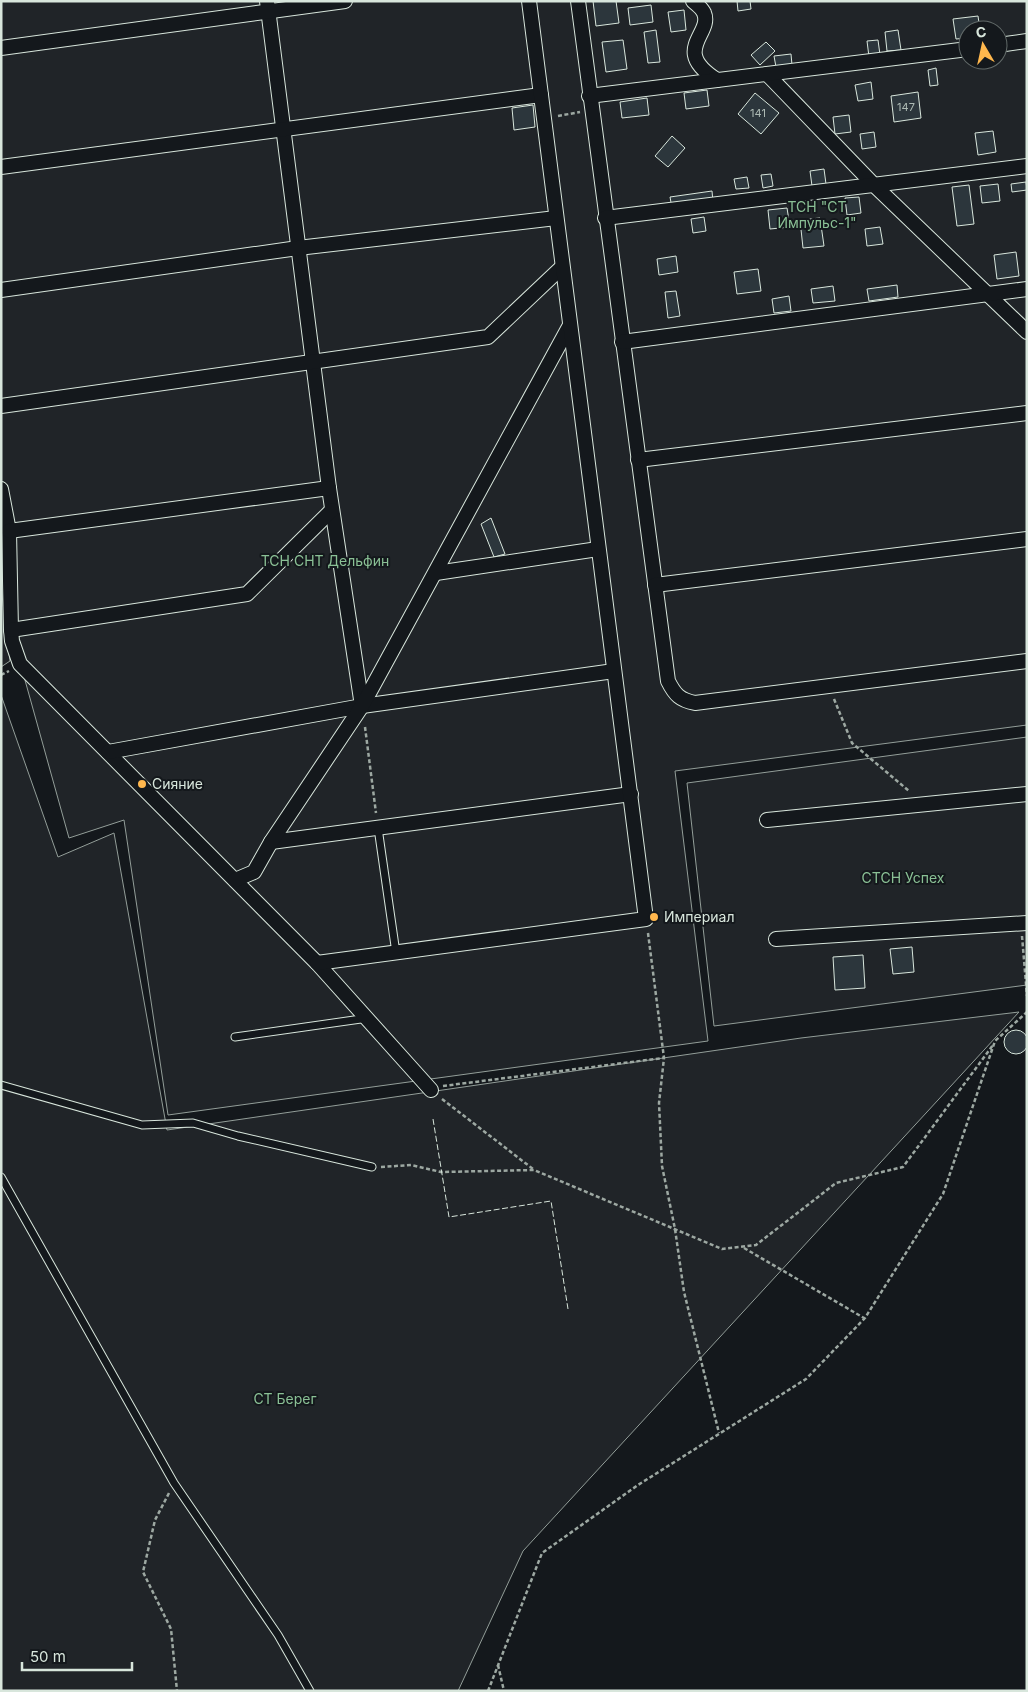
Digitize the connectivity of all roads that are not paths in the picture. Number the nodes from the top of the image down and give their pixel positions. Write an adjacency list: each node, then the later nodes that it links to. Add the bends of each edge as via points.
1 (345, 1): 5 (street)
2 (529, 1): 12 (street)
3 (578, 1): 13 (street)
4 (693, 1): 11 (street, via 704,12 706,20 694,46 696,61)
5 (268, 6): 8 (street); 14 (street)
6 (1027, 41): 7 (street)
7 (1008, 44)
8 (1, 48)
9 (958, 50): 10 (street)
10 (767, 74): 11 (street); 17 (street)
11 (716, 80): 13 (street)
12 (541, 95): 14 (street); 18 (street)
13 (589, 96): 19 (street)
14 (283, 130): 16 (street); 20 (street)
15 (1027, 166): 17 (street)
16 (1, 167)
17 (875, 186): 19 (street); 24 (street)
18 (556, 218): 20 (street); 21 (street)
19 (605, 218): 27 (street)
20 (298, 248): 23 (street); 28 (street)
21 (562, 267): 25 (street); 28 (street, via 488,338)
22 (1027, 289): 24 (street)
23 (1, 290)
24 (988, 294): 26 (street); 27 (street)
25 (570, 325): 37 (street); 38 (street)
26 (1027, 332)
27 (622, 342): 31 (street)
28 (313, 361): 29 (street); 32 (street)
29 (1, 406)
30 (1027, 413): 31 (street)
31 (638, 460): 39 (street)
32 (329, 488): 34 (street); 35 (street)
33 (1, 489): 35 (street)
34 (332, 510): 40 (street, via 248,594); 43 (street)
35 (9, 531): 40 (street)
36 (1027, 539): 39 (street)
37 (598, 550): 38 (street); 42 (street)
38 (436, 573): 43 (street)
39 (655, 585): 41 (street, via 668,681 682,700 695,703)
40 (11, 630): 44 (street, via 20,664)
41 (1027, 661)
42 (614, 671): 43 (street); 45 (street)
43 (362, 706): 44 (street); 49 (street)
44 (108, 752): 50 (street)
45 (631, 794): 48 (street); 53 (street, via 646,919)
46 (1027, 794): 47 (street)
47 (767, 820)
48 (378, 828): 49 (street); 53 (lane)
49 (271, 842): 50 (street, via 254,872)
50 (235, 880): 54 (street)
51 (1024, 923): 52 (street)
52 (776, 939)
53 (396, 953): 54 (street)
54 (318, 963): 55 (street)
55 (368, 1018): 56 (lane); 58 (street)
56 (235, 1037)
57 (1, 1085): 59 (lane, via 142,1125 193,1123)
58 (431, 1090)
59 (372, 1167)
60 (1, 1177): 61 (lane, via 174,1482 278,1636)
61 (310, 1691)

